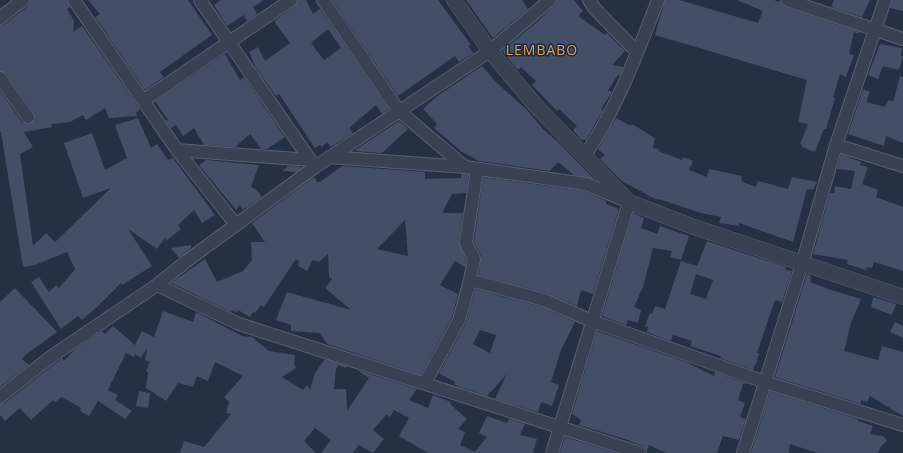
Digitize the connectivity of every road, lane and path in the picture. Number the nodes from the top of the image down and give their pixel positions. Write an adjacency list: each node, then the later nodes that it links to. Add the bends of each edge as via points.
1 (23, 0): 12 (street)
2 (74, 0): 19 (street)
3 (200, 0): 15 (street)
4 (291, 0): 15 (street)
5 (323, 0): 20 (street)
6 (454, 0): 16 (street)
7 (550, 0): 16 (street)
8 (588, 0): 17 (street)
9 (658, 0): 17 (street)
10 (787, 0): 13 (street)
11 (884, 0): 13 (street)
12 (0, 18)
13 (875, 29): 14 (street); 22 (street)
14 (903, 39)
15 (229, 42): 19 (street); 26 (street)
16 (490, 51): 20 (street); 24 (street, via 536,106)
17 (637, 52): 24 (street, via 598,137)
18 (0, 78): 21 (street)
19 (144, 100): 23 (street)
20 (399, 111): 25 (street); 28 (street)
21 (28, 117)
22 (836, 145): 27 (street); 32 (street)
23 (177, 150): 26 (street); 31 (street)
24 (585, 155): 30 (street)
25 (329, 157): 26 (street); 28 (street)
26 (313, 164): 31 (street)
27 (903, 166)
28 (465, 167): 29 (street)
29 (477, 169): 30 (street, via 586,184); 33 (street, via 466,243 474,259)
30 (629, 202): 32 (street); 36 (street)
31 (236, 225): 34 (street)
32 (802, 264): 35 (street); 37 (street)
33 (470, 280): 36 (street, via 544,300); 38 (street, via 459,320)
34 (157, 285): 38 (street, via 239,324); 39 (street, via 52,356)
35 (903, 297)
36 (592, 321): 37 (street); 41 (street)
37 (765, 382): 40 (street); 44 (street)
38 (425, 383): 41 (street)
39 (0, 397)
40 (903, 425)
41 (559, 427): 42 (street); 43 (street)
42 (552, 453)
43 (640, 453)
44 (743, 453)

